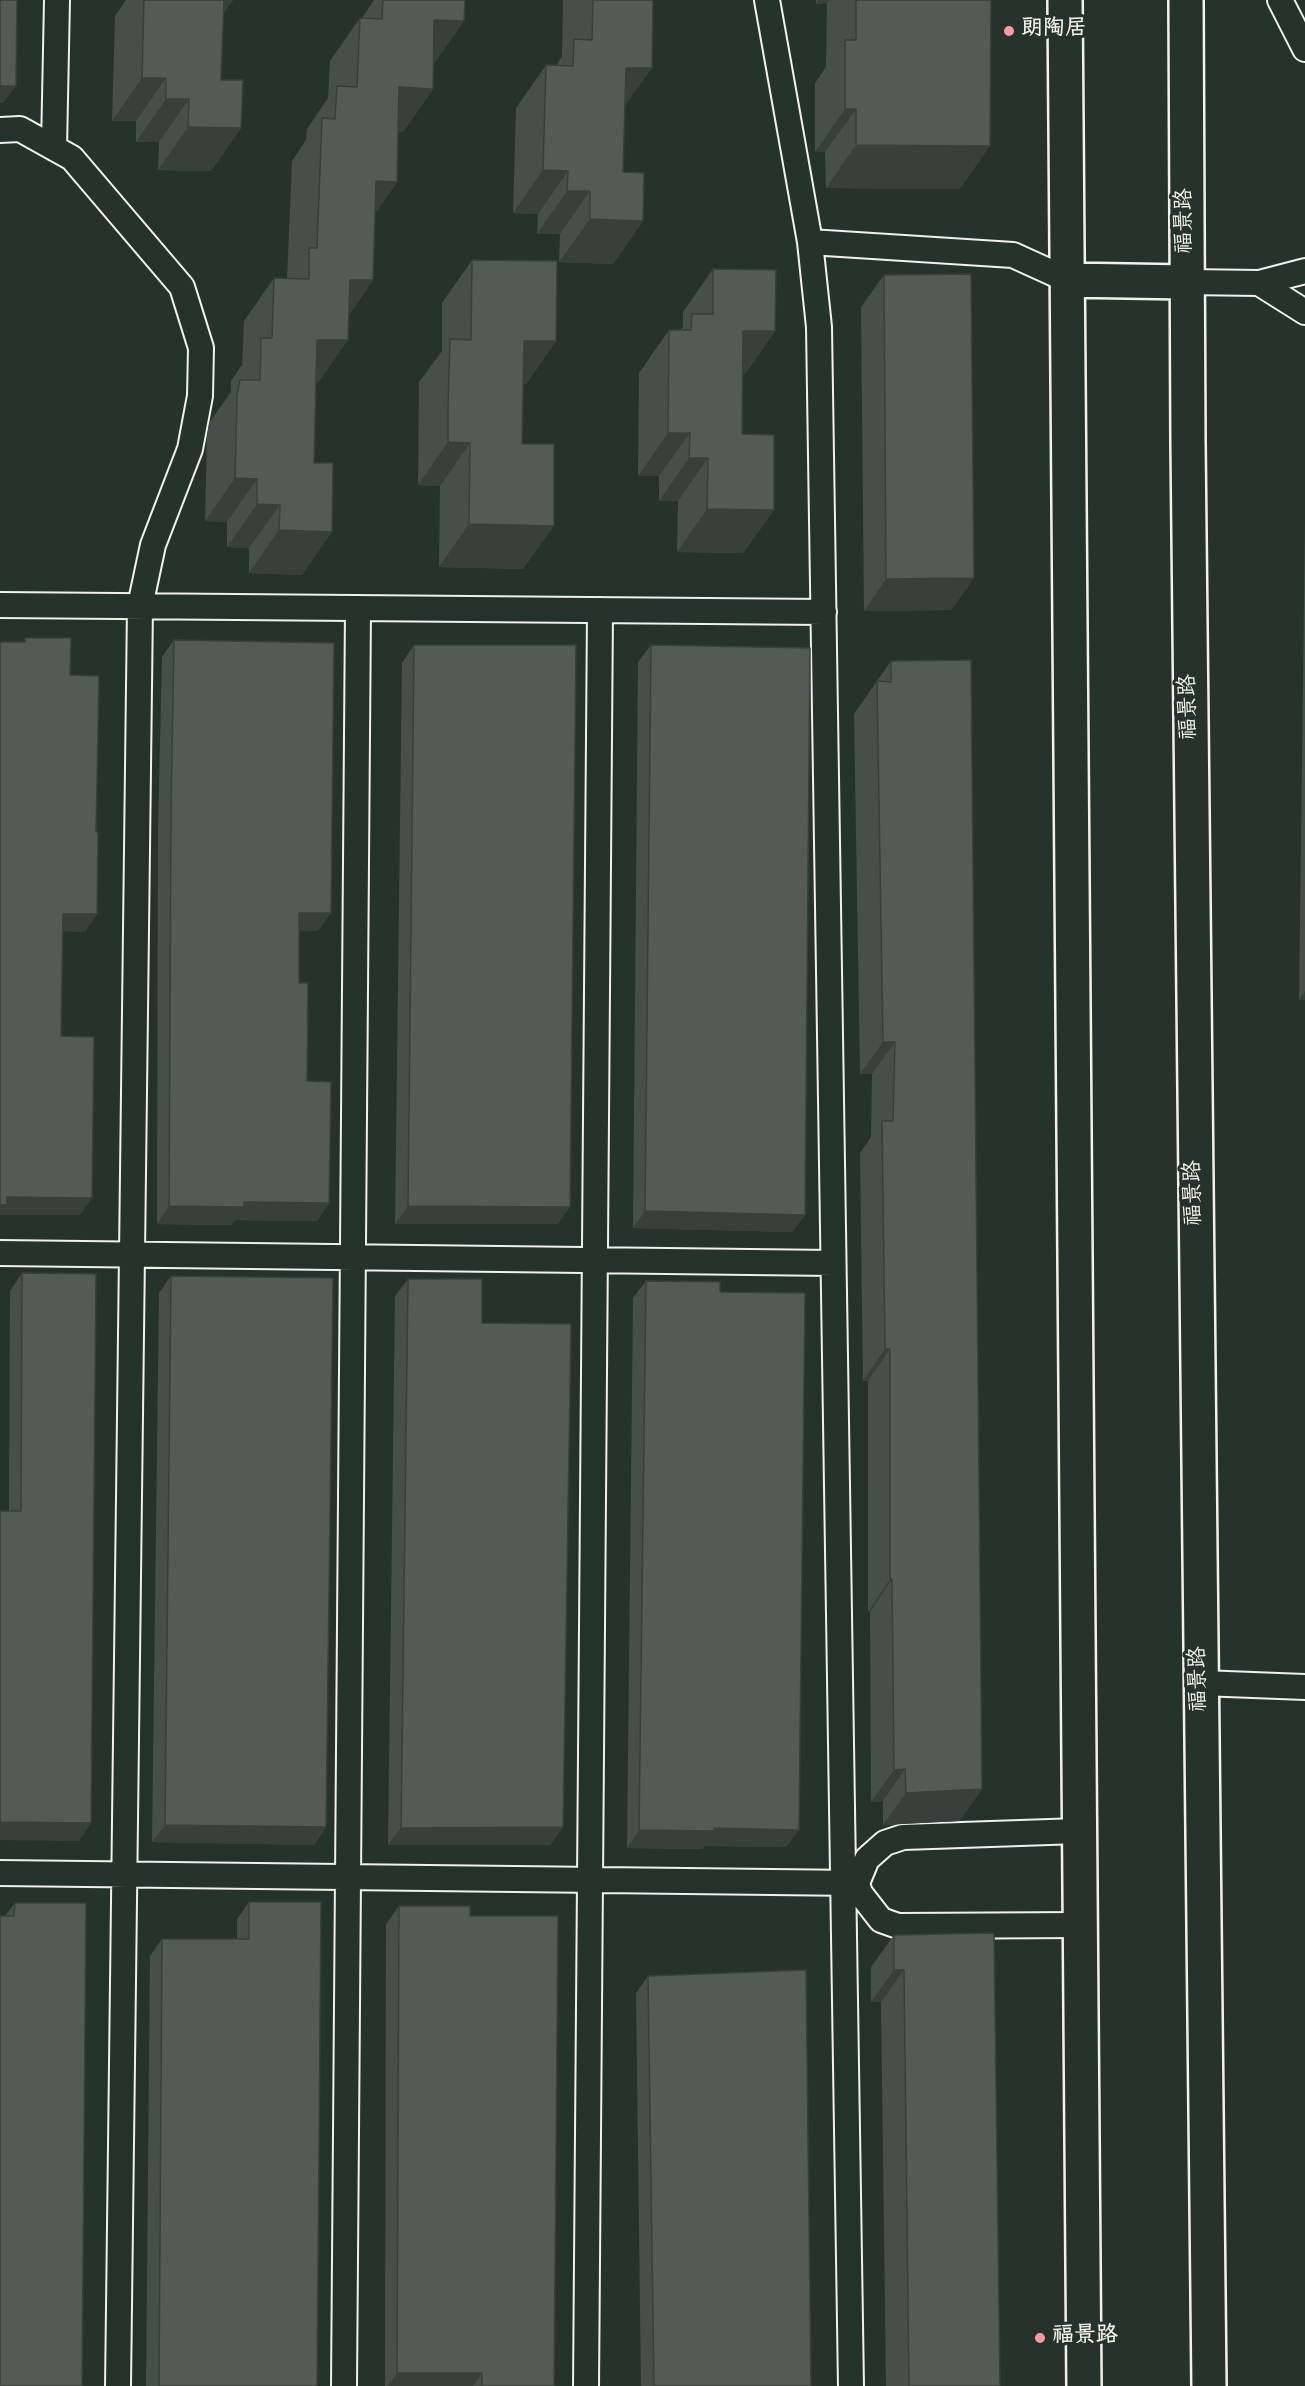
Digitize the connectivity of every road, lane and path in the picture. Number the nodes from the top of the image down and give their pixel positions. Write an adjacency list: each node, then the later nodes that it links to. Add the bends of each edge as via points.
1 (57, 0): 8 (lane)
2 (767, 0): 9 (lane)
3 (1065, 0): 11 (main road)
4 (1186, 0): 12 (main road, 福景路)
5 (1280, 0): 6 (lane)
6 (1305, 49)
7 (0, 130): 8 (lane, via 20,129)
8 (54, 148): 16 (lane, via 72,158 182,286 201,348 200,396 190,449 153,545)
9 (810, 243): 11 (lane, via 1013,255); 19 (lane, via 819,327)
10 (1305, 271): 13 (lane)
11 (1068, 280): 12 (main road); 27 (main road)
12 (1187, 282): 13 (lane); 25 (main road, 福景路)
13 (1259, 283): 14 (lane)
14 (1305, 312)
15 (0, 605): 16 (lane)
16 (140, 606): 17 (lane); 21 (lane)
17 (357, 608): 18 (lane); 22 (lane)
18 (600, 610): 19 (lane); 23 (lane)
19 (824, 612): 24 (lane)
20 (0, 1253): 21 (lane)
21 (132, 1255): 22 (lane); 29 (lane)
22 (352, 1257): 23 (lane); 30 (lane)
23 (595, 1260): 24 (lane); 31 (lane)
24 (833, 1263): 32 (lane)
25 (1201, 1683): 26 (lane); 39 (main road, 福景路)
26 (1305, 1688)
27 (1079, 1832): 32 (lane, via 903,1837 885,1843 867,1859); 33 (main road)
28 (0, 1873): 29 (lane)
29 (124, 1875): 30 (lane); 34 (lane)
30 (348, 1877): 31 (lane); 35 (lane)
31 (590, 1880): 32 (lane); 36 (lane)
32 (850, 1883): 33 (lane, via 881,1920 898,1926); 37 (lane)
33 (1080, 1925): 38 (main road)
34 (118, 2386)
35 (344, 2386)
36 (586, 2386)
37 (851, 2386)
38 (1084, 2386)
39 (1209, 2386)

